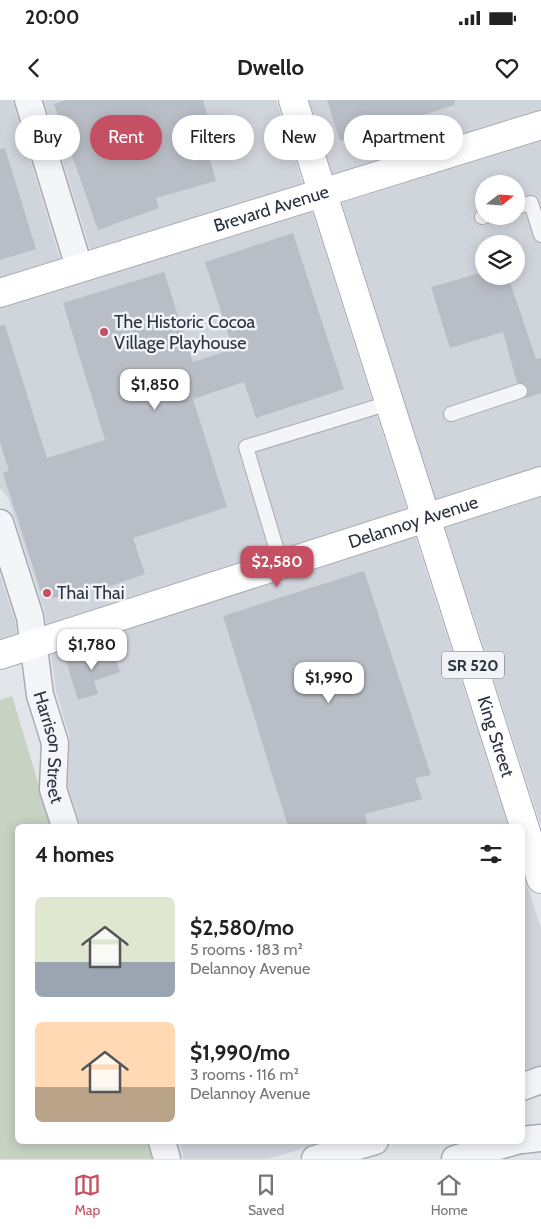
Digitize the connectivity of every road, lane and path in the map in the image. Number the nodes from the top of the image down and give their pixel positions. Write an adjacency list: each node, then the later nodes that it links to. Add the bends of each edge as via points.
1 (28, 100): 7 (street)
2 (293, 100): 4 (street, SR 520)
3 (541, 125): 4 (street, Brevard Avenue)
4 (323, 194): 7 (street, Brevard Avenue); 10 (street, SR 520)
5 (525, 205): 6 (lane, via 531,203)
6 (541, 235)
7 (79, 267): 8 (street, Brevard Avenue)
8 (0, 292)
9 (520, 390): 11 (lane)
10 (389, 404): 13 (street, King Street / SR 520); 15 (lane, via 246,447)
11 (450, 414)
12 (541, 481): 13 (street, Delannoy Avenue)
13 (426, 518): 15 (street, Delannoy Avenue); 19 (street, King Street / SR 520)
14 (0, 524): 16 (street, Harrison Street, via 30,617)
15 (282, 564): 16 (street, Delannoy Avenue)
16 (34, 645): 17 (street, Delannoy Avenue); 18 (street, Harrison Street, via 40,695 54,743 53,789)
17 (0, 655)
18 (64, 824)
19 (523, 824)
20 (525, 829): 21 (street, King Street / SR 520)
21 (541, 879)
22 (541, 1080): 23 (street)
23 (525, 1085)
24 (541, 1138): 25 (street)
25 (525, 1140)
26 (163, 1144): 29 (street)
27 (364, 1144): 30 (street)
28 (506, 1144): 31 (street)
29 (167, 1159)
30 (315, 1159)
31 (456, 1159)

